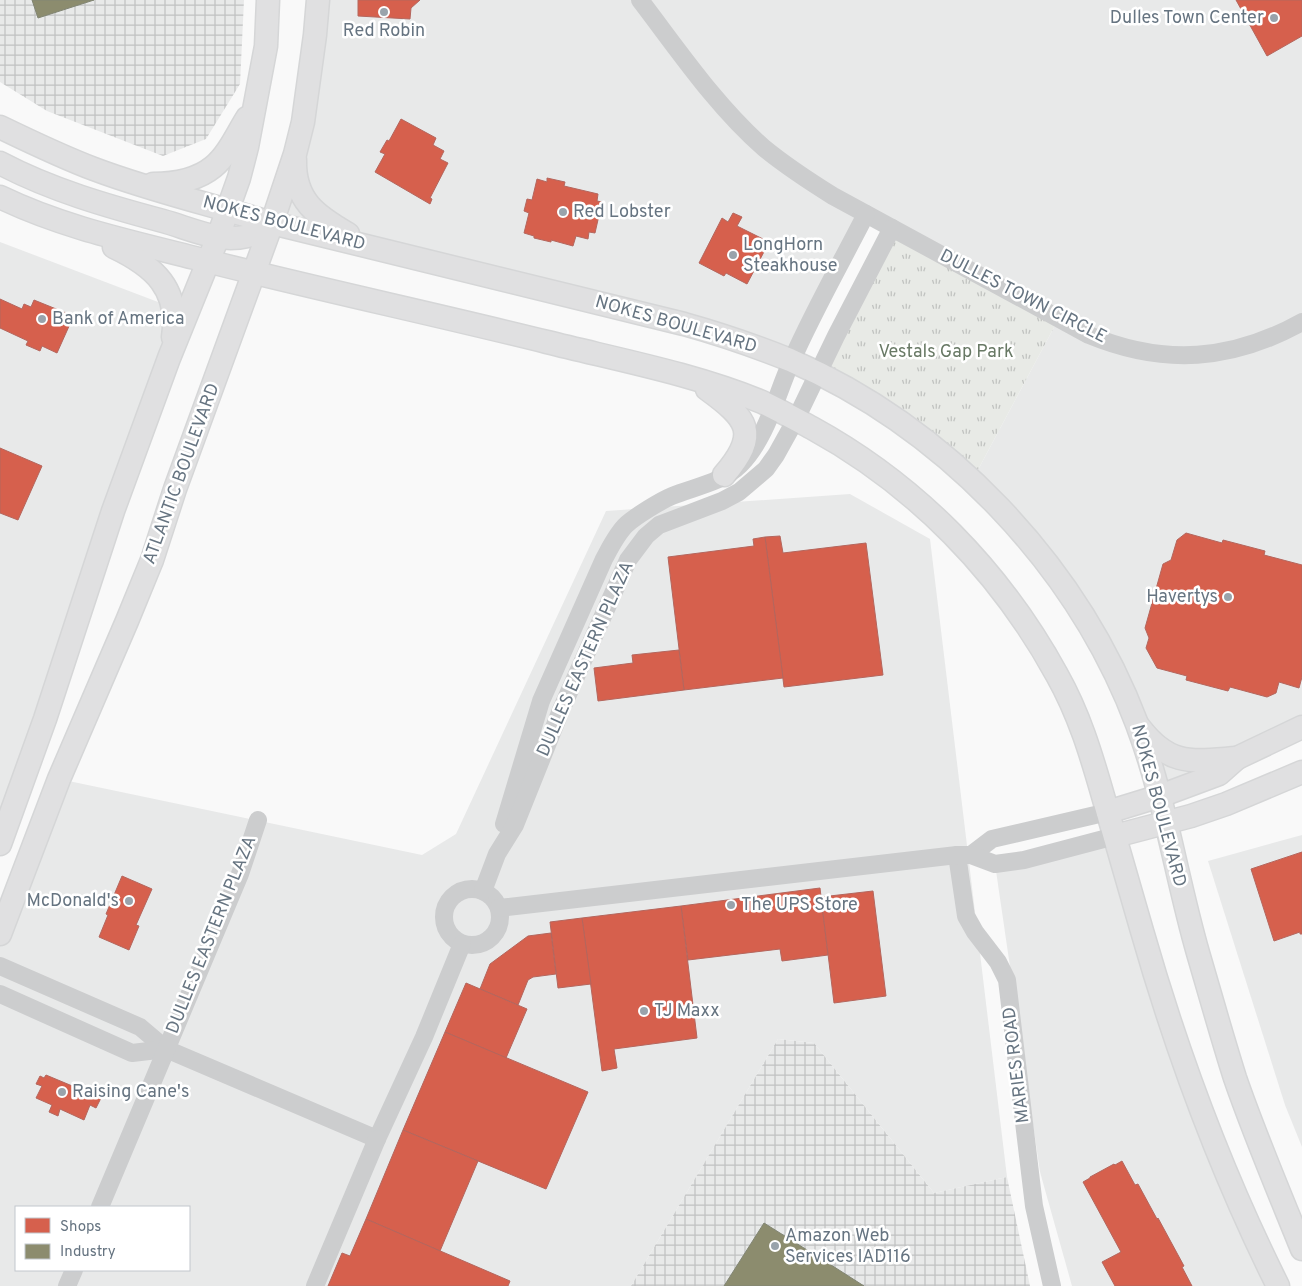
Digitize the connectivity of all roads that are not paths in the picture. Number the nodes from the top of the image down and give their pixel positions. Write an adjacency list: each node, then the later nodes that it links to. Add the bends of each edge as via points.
1 (268, 0): 4 (main road, via 266,46)
2 (318, 0): 6 (main road, ATLANTIC BOULEVARD, via 308,92)
3 (640, 0): 11 (street, DULLES TOWN CIRCLE, via 737,122 801,176)
4 (256, 103): 8 (main road, via 212,168 168,184); 10 (main road)
5 (0, 127): 8 (main road, NOKES BOULEVARD, via 65,158)
6 (295, 154): 12 (main road, ATLANTIC BOULEVARD); 16 (main road, via 296,179 307,204 326,221)
7 (0, 163): 15 (main road, via 84,198)
8 (132, 182): 10 (main road, NOKES BOULEVARD)
9 (0, 197): 13 (main road)
10 (229, 210): 12 (main road, NOKES BOULEVARD); 15 (main road)
11 (866, 214): 14 (street, DULLES TOWN CIRCLE); 21 (street)
12 (272, 223): 15 (main road, via 251,235); 16 (main road, NOKES BOULEVARD); 18 (main road, ATLANTIC BOULEVARD)
13 (63, 224): 17 (main road); 20 (main road, via 138,259 160,278 170,300 175,323)
14 (892, 228): 19 (street, DULLES TOWN CIRCLE, via 1090,335 1125,348 1163,355 1213,354 1261,342); 22 (street)
15 (218, 237): 17 (main road)
16 (369, 246): 21 (main road, NOKES BOULEVARD, via 684,324 747,343)
17 (208, 262): 18 (main road); 20 (main road)
18 (255, 274): 23 (main road); 41 (main road, ATLANTIC BOULEVARD, via 152,560 59,779)
19 (1302, 322)
20 (169, 358): 36 (main road, via 113,511)
21 (791, 361): 22 (main road, NOKES BOULEVARD); 24 (street)
22 (818, 374): 25 (street); 27 (main road, NOKES BOULEVARD, via 921,438 972,481 1018,528 1092,631)
23 (692, 378): 24 (main road); 26 (main road, via 730,406 746,431 742,452)
24 (774, 408): 25 (main road); 26 (street, DULLES EASTERN PLAZA, via 748,455 739,466)
25 (796, 419): 32 (main road, via 834,440 916,498 988,572 1041,647 1074,708); 37 (street, DULLES EASTERN PLAZA, via 776,455 752,482 722,501 659,525 628,560 515,825)
26 (724, 475): 37 (street, DULLES EASTERN PLAZA, via 671,497 626,525 615,540 541,700)
27 (1137, 725): 29 (main road, via 1147,738 1175,757 1207,761); 31 (main road, NOKES BOULEVARD)
28 (1302, 727): 29 (main road)
29 (1237, 758): 31 (main road, via 1219,774)
30 (1302, 772): 34 (main road, via 1226,804)
31 (1160, 796): 32 (main road); 34 (main road, NOKES BOULEVARD)
32 (1108, 812): 35 (main road); 38 (street, via 992,839)
33 (258, 820): 45 (street, DULLES EASTERN PLAZA, via 240,874)
34 (1165, 823): 35 (main road); 48 (main road, NOKES BOULEVARD, via 1235,1076)
35 (1115, 836): 38 (street, via 1024,860 995,864); 53 (main road, via 1188,1079)
36 (0, 844)
37 (497, 854): 39 (street, DULLES EASTERN PLAZA)
38 (964, 855): 40 (street); 52 (street, MARIES ROAD, via 966,916 1007,980 1034,1206)
39 (482, 891): 40 (street, via 492,897); 42 (street, via 459,892 444,910 448,933)
40 (499, 908): 42 (street, via 498,931 490,940 479,945)
41 (0, 934)
42 (462, 944): 46 (street)
43 (0, 966): 45 (street, DULLES EASTERN PLAZA, via 140,1027)
44 (0, 994): 45 (street, DULLES EASTERN PLAZA, via 132,1053)
45 (166, 1049): 46 (street, DULLES EASTERN PLAZA); 47 (street, DULLES EASTERN PLAZA)
46 (377, 1139): 51 (street)
47 (100, 1206)
48 (1302, 1249)
49 (74, 1271): 50 (street)
50 (67, 1286)
51 (315, 1286)
52 (1052, 1286)
53 (1278, 1286)

